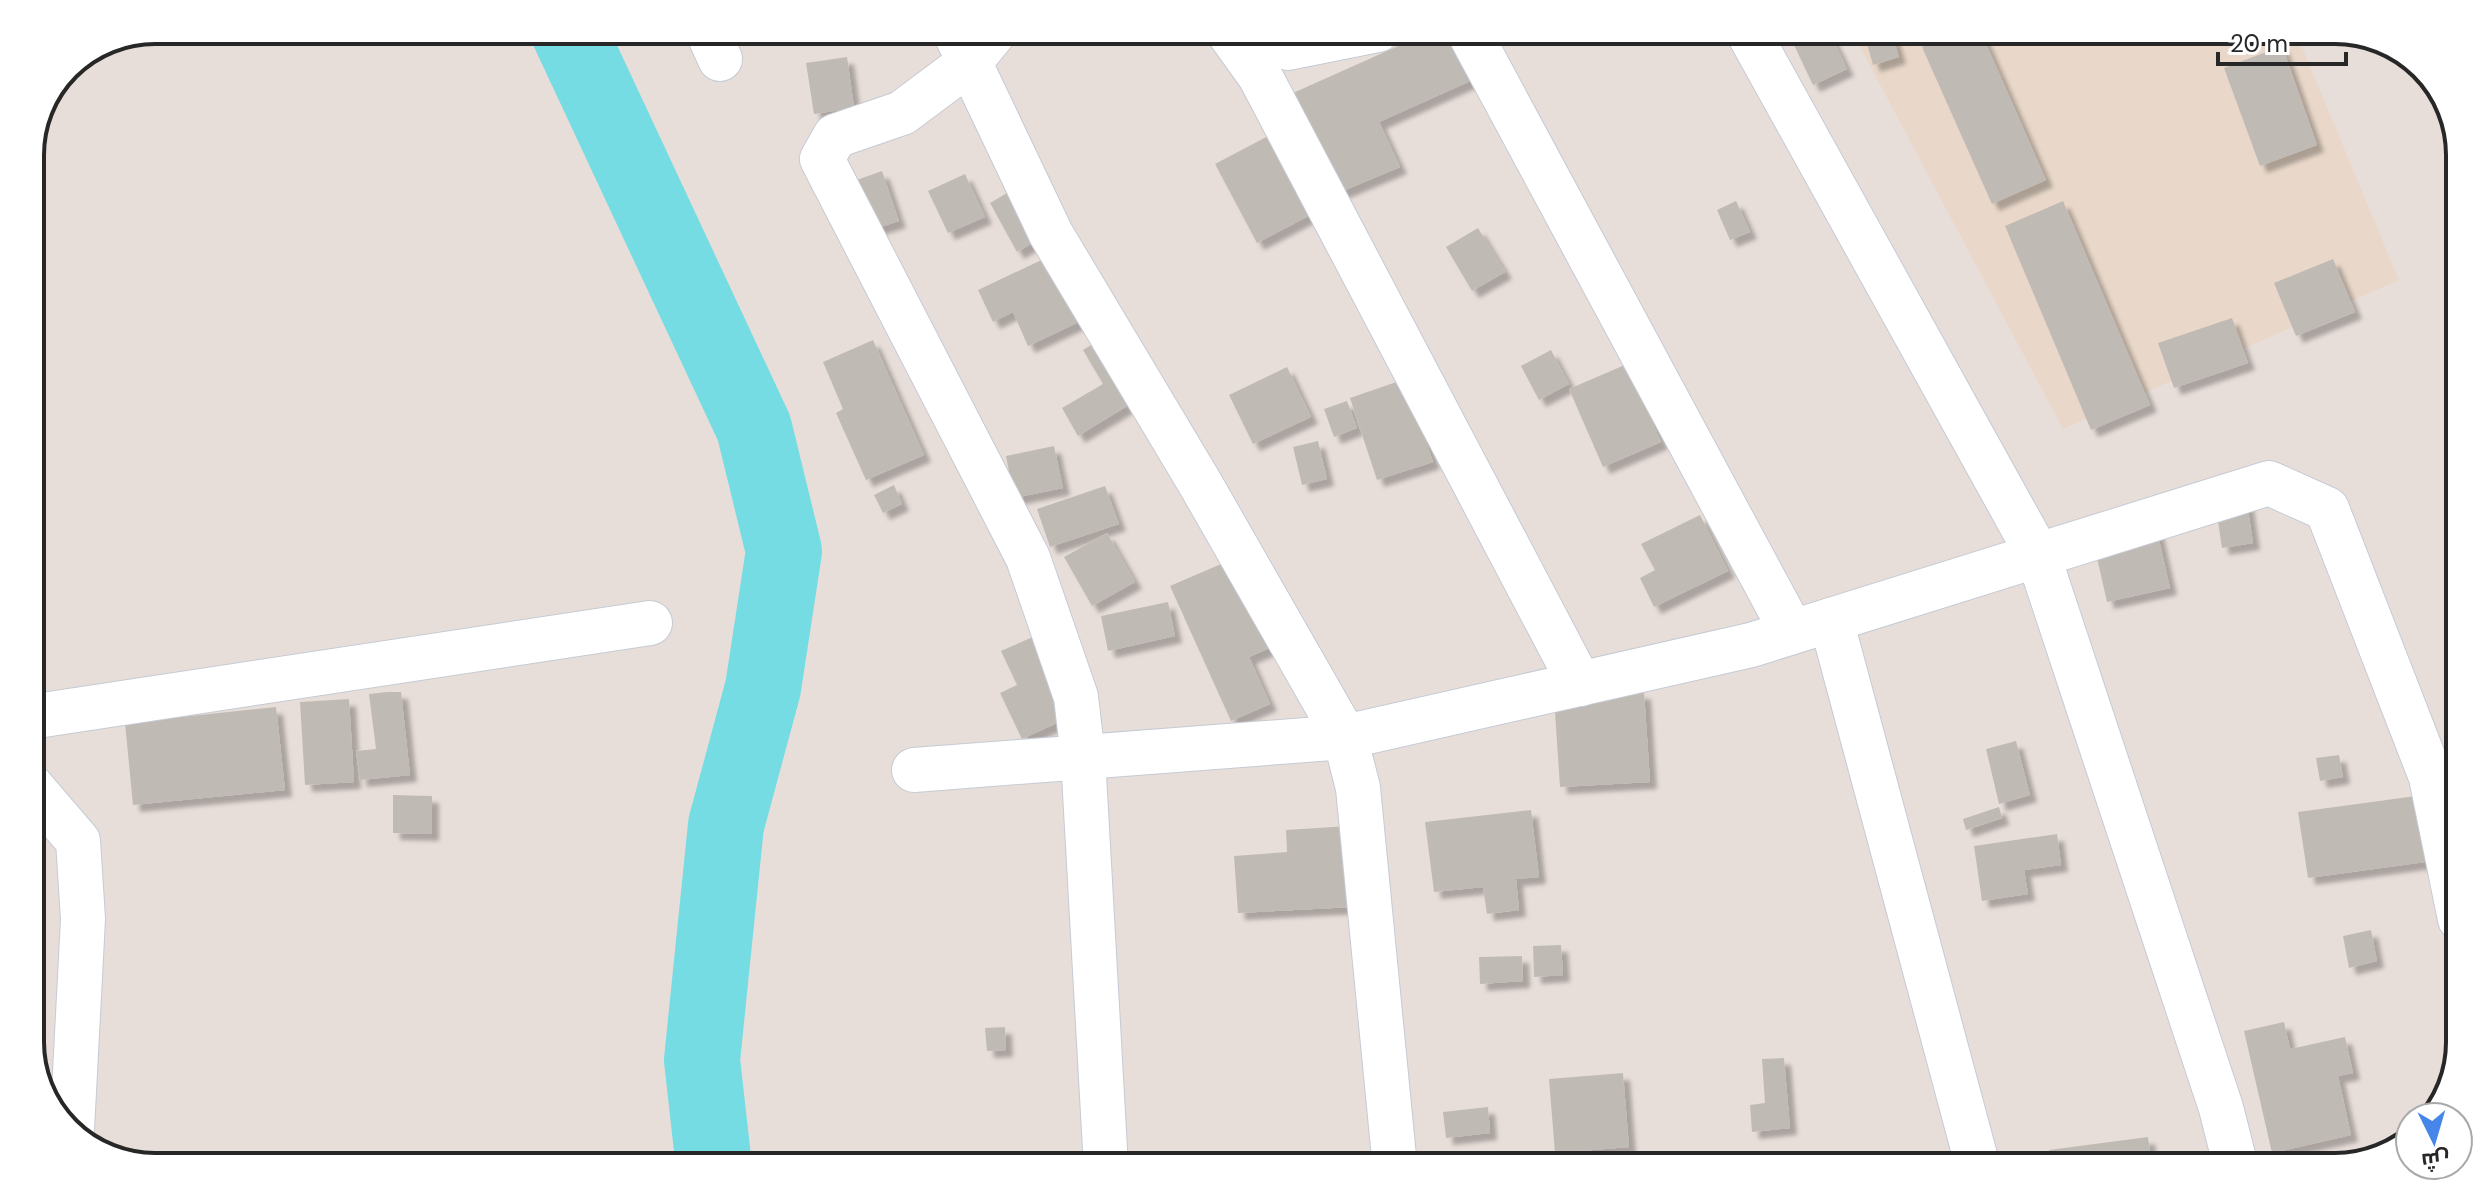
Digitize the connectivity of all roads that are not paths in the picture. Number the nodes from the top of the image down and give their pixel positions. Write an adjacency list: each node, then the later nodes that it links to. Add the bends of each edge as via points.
1 (970, 44): 14 (street, via 902,113 835,136 822,159 1028,558 1076,697)
2 (974, 44): 13 (street, via 1051,234)
3 (1237, 44): 11 (street, via 1260,76)
4 (1308, 44): 7 (street)
5 (1476, 44): 10 (street)
6 (1755, 44): 8 (street)
7 (1288, 48)
8 (2038, 555): 10 (street); 16 (street, via 2269,483 2327,509); 22 (street)
9 (650, 623): 12 (street)
10 (1812, 626): 11 (street); 21 (street)
11 (1580, 684): 13 (street)
12 (44, 715)
13 (1345, 737): 14 (street); 20 (street, via 1358,788)
14 (1083, 757): 15 (street); 19 (street)
15 (914, 770)
16 (2445, 781)
17 (44, 801): 18 (street, via 78,841 83,919)
18 (73, 1116)
19 (1105, 1153)
20 (1394, 1153)
21 (1974, 1153)
22 (2232, 1153)

